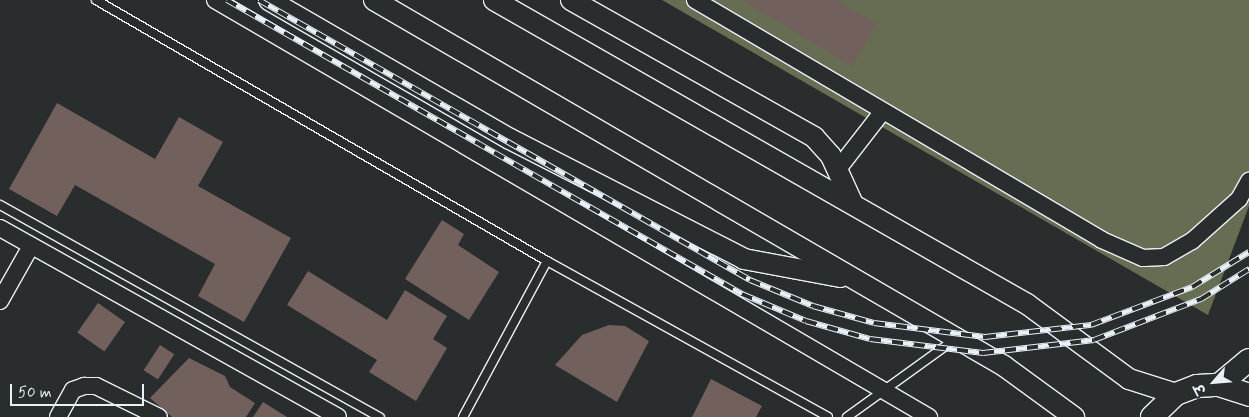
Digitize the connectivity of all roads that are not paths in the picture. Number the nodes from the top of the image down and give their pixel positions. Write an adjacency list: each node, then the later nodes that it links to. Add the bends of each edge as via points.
1 (96, 0): 15 (lane)
2 (216, 0): 21 (street)
3 (269, 0): 16 (street, via 510,139 744,259 801,273)
4 (374, 0): 16 (street)
5 (494, 0): 11 (street)
6 (571, 0): 9 (street, via 814,137)
7 (695, 0): 8 (street)
8 (882, 111): 9 (street); 10 (street, via 1102,240 1143,258 1164,257 1192,241 1238,199)
9 (838, 169): 11 (street)
10 (1249, 181)
11 (852, 202): 22 (street, via 1027,304 1130,379)
12 (0, 205): 27 (lane)
13 (0, 228): 14 (street)
14 (31, 246): 17 (street); 24 (street)
15 (547, 261): 28 (lane); 29 (lane)
16 (847, 278): 18 (street)
17 (0, 301)
18 (955, 339): 21 (lane); 32 (street, via 1004,366)
19 (1249, 360): 20 (main road)
20 (1219, 385): 22 (main road, via 1197,386); 23 (main road)
21 (886, 392): 30 (lane); 31 (street)
22 (1176, 394): 33 (main road)
23 (1249, 395)
24 (333, 416)
25 (58, 417): 26 (street, via 73,390 84,386 96,386)
26 (159, 417)
27 (380, 417)
28 (463, 417)
29 (828, 417)
30 (847, 417)
31 (930, 417)
32 (1074, 417)
33 (1152, 417)

